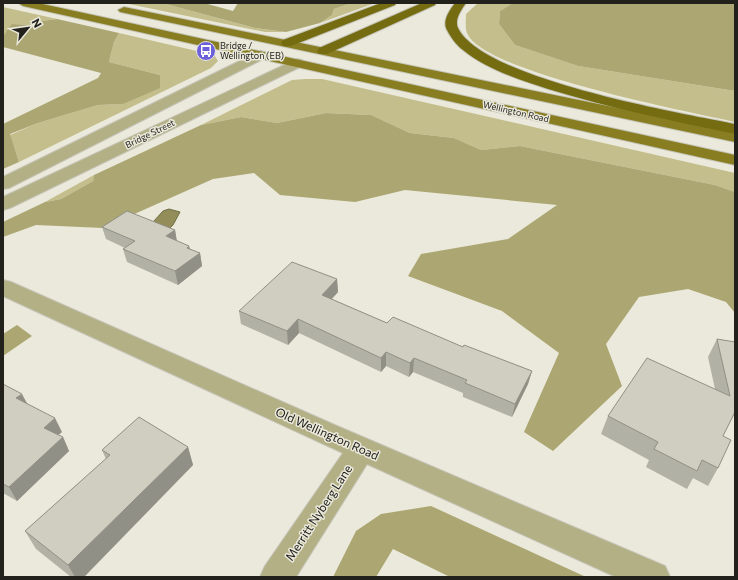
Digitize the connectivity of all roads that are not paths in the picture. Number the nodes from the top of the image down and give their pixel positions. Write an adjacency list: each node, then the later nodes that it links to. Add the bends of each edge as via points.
1 (23, 3): 8 (main road)
2 (391, 3): 6 (highway)
3 (431, 3): 7 (highway)
4 (461, 3): 10 (highway, via 454,12 452,21 456,35 469,49 509,70 578,93)
5 (111, 8): 6 (main road)
6 (286, 43): 7 (main road); 8 (main road)
7 (323, 51): 9 (main road, Bridge Street); 11 (main road, Wellington Road)
8 (260, 55): 9 (main road); 13 (street)
9 (297, 63): 12 (main road, Wellington Road); 14 (street, Bridge Street)
10 (735, 129)
11 (735, 137)
12 (735, 160)
13 (3, 184)
14 (3, 204)
15 (3, 287): 16 (street, Old Wellington Road)
16 (361, 450): 17 (street, Merritt Nyberg Lane); 18 (street, Old Wellington Road)
17 (277, 577)
18 (653, 577)

